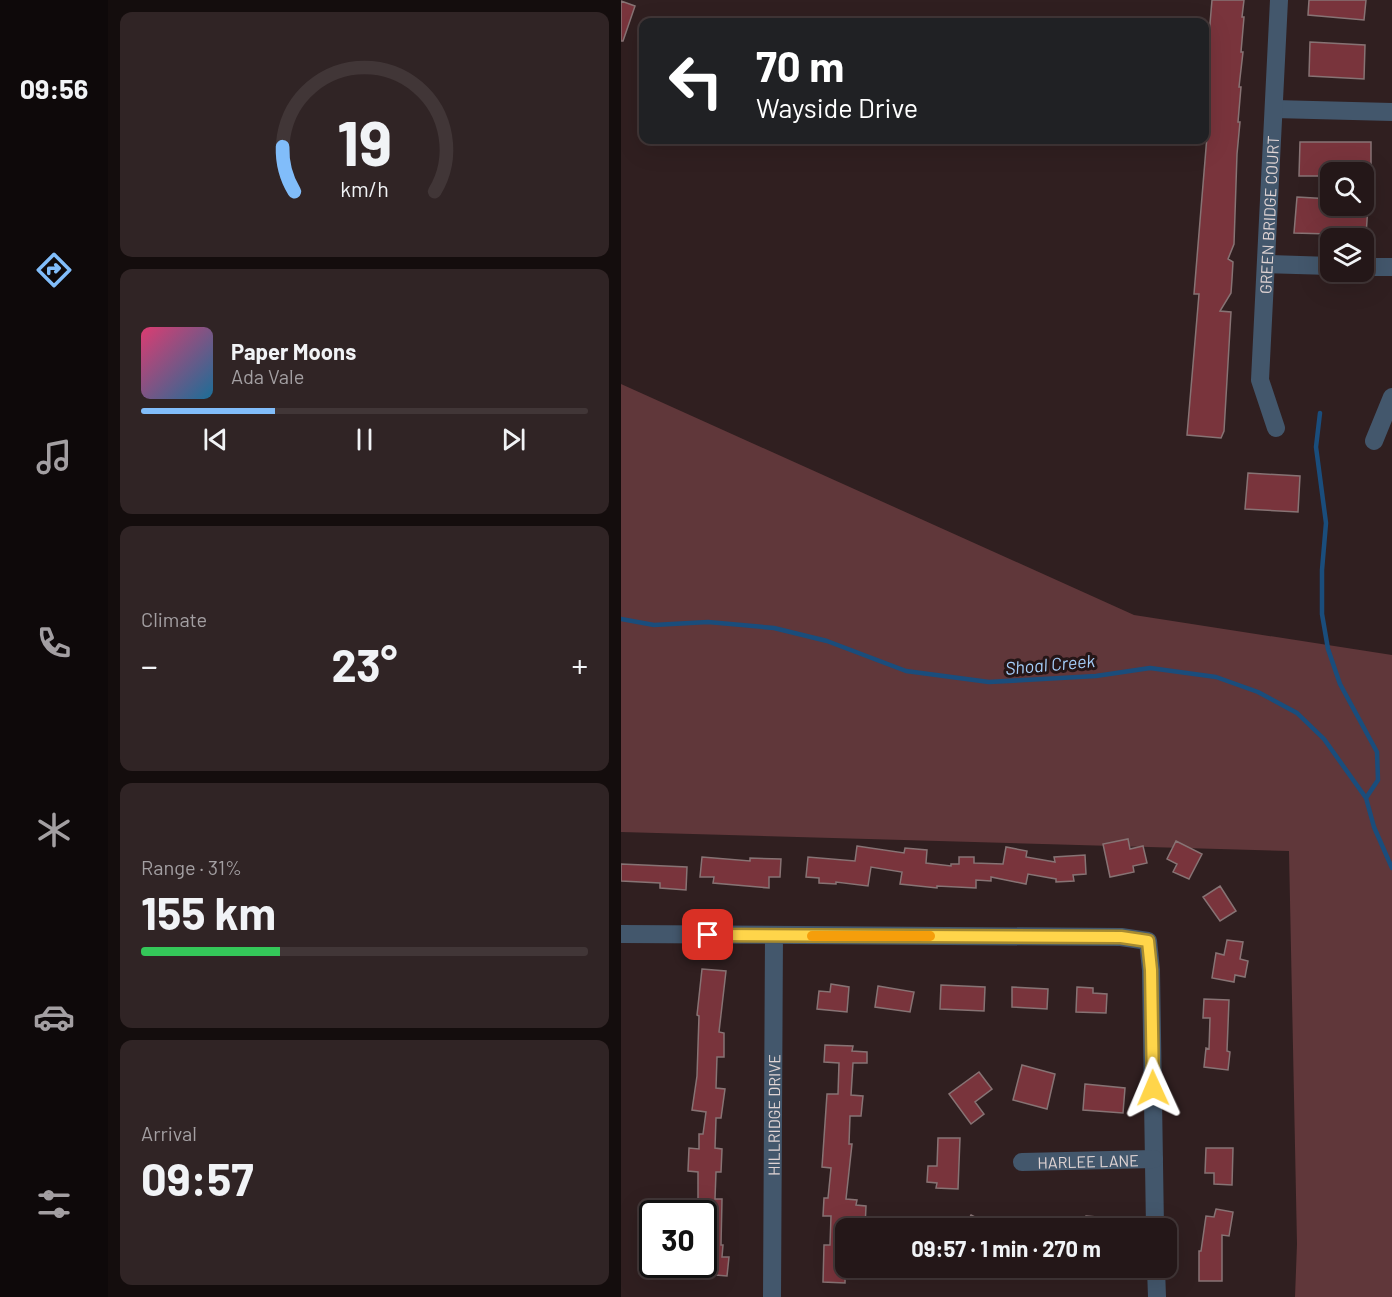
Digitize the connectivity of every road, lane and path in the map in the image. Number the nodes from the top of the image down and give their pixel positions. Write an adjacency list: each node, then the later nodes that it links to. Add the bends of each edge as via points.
1 (1279, 0): 2 (street, GREEN BRIDGE COURT)
2 (1274, 109): 3 (street); 4 (street, GREEN BRIDGE COURT)
3 (1392, 112)
4 (1266, 264): 5 (street); 9 (street, GREEN BRIDGE COURT, via 1260,380)
5 (1320, 266)
6 (1374, 267): 7 (street)
7 (1392, 267)
8 (1392, 397): 10 (street)
9 (1277, 428)
10 (1374, 441)
11 (621, 934): 12 (street)
12 (774, 935): 13 (street, via 1121,937 1148,941); 17 (street, HILLRIDGE DRIVE)
13 (1154, 1159): 14 (street, HARLEE LANE); 15 (street)
14 (1022, 1162)
15 (1155, 1218)
16 (1156, 1278): 18 (street)
17 (772, 1297)
18 (1157, 1297)

